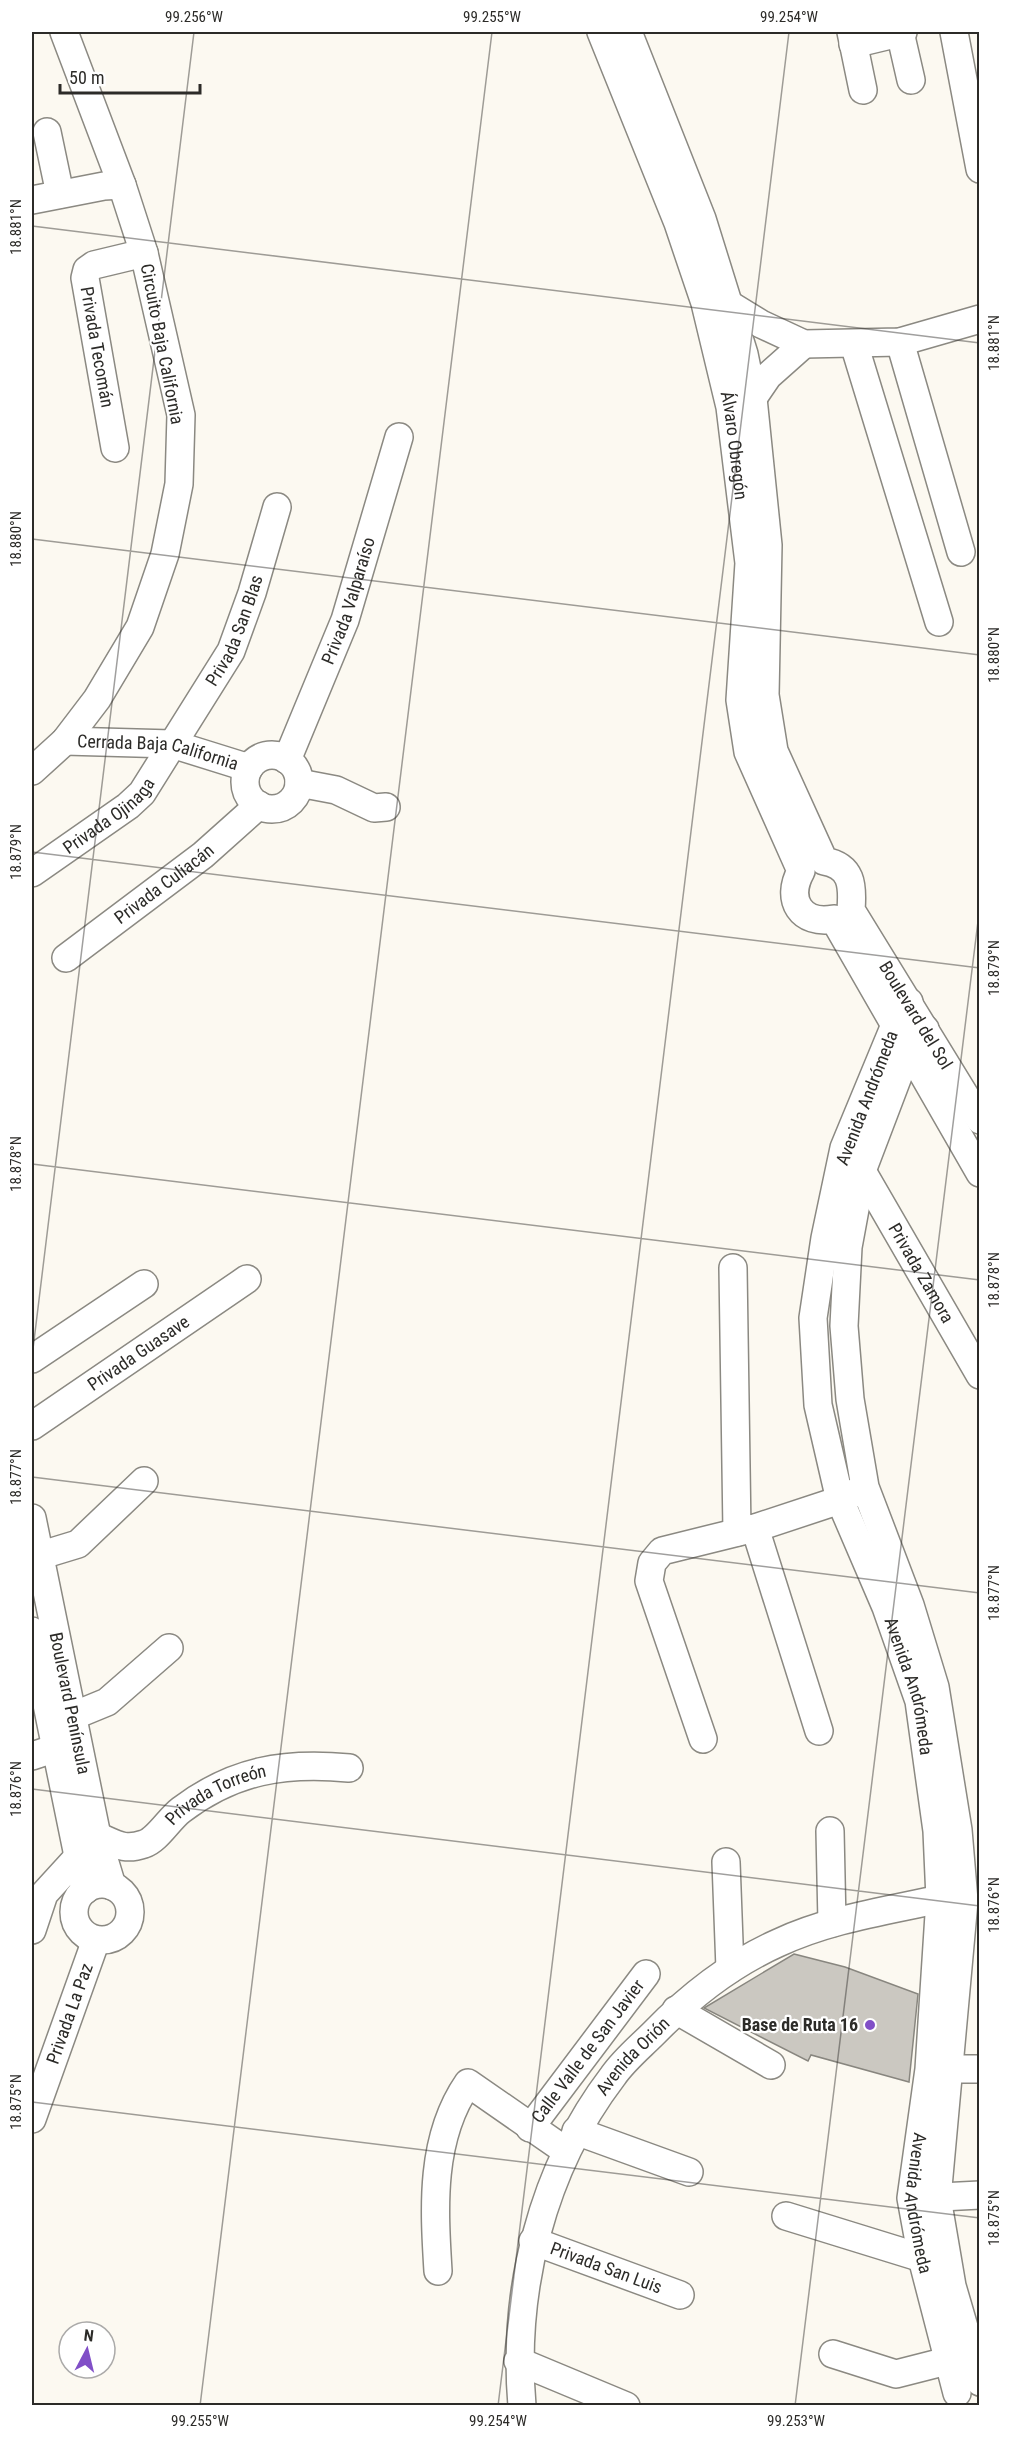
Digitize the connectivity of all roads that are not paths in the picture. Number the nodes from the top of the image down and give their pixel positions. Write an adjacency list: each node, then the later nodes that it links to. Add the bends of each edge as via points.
1 (64, 32): 11 (street, Circuito Baja California)
2 (601, 32): 20 (street, Álvaro Obregón, via 678,223)
3 (628, 32): 15 (street, Álvaro Obregón, via 702,219)
4 (901, 32): 6 (street); 7 (street)
5 (954, 32): 10 (street)
6 (852, 38): 8 (street)
7 (911, 80)
8 (863, 90)
9 (47, 132): 12 (street)
10 (980, 169)
11 (122, 185): 12 (street); 14 (street, Circuito Baja California)
12 (60, 194): 13 (street)
13 (32, 200)
14 (144, 253): 22 (street, Privada Tecomán, via 94,265 85,278); 26 (street, Circuito Baja California, via 181,415 179,484 165,554 140,627 97,699)
15 (730, 305): 18 (street); 20 (street, Álvaro Obregón)
16 (980, 319): 17 (street)
17 (900, 342): 19 (street); 24 (street)
18 (804, 344): 19 (street); 20 (street)
19 (854, 344): 25 (street)
20 (742, 402): 33 (street, Álvaro Obregón, via 768,545 765,695 774,751)
21 (399, 437): 30 (street, Privada Valparaíso, via 345,620)
22 (115, 448)
23 (277, 507): 27 (street, Privada San Blas, via 231,651)
24 (961, 552)
25 (939, 622)
26 (65, 741): 27 (street, Cerrada Baja California); 29 (street, Circuito Baja California)
27 (172, 744): 28 (street, Cerrada Baja California); 34 (street, Privada Ojinaga, via 142,792 128,806)
28 (249, 768): 30 (street, via 271,755); 31 (street, via 245,784 252,800)
29 (32, 771)
30 (293, 771): 31 (street, via 293,800 285,806 267,809); 32 (street, via 374,808)
31 (259, 805): 36 (street, Privada Culiacán, via 203,855)
32 (386, 807)
33 (812, 866): 35 (street, via 834,862 850,876 853,885); 35 (street, via 793,892 800,909 816,920)
34 (32, 873)
35 (843, 914): 37 (street, Boulevard del Sol); 38 (street, Boulevard del Sol)
36 (66, 958)
37 (909, 1002): 38 (street, Avenida Andrómeda); 39 (street, Boulevard del Sol)
38 (895, 1025): 40 (street, Boulevard del Sol); 52 (street, Avenida Andrómeda, via 844,1148 813,1318 818,1405)
39 (925, 1029): 40 (street, Avenida Andrómeda); 41 (street, Boulevard del Sol)
40 (909, 1050): 42 (street, Avenida Andrómeda); 43 (street, Boulevard del Sol)
41 (980, 1120)
42 (862, 1171): 48 (street, Privada Zamora); 51 (street, Avenida Andrómeda, via 848,1247 844,1326 850,1399)
43 (980, 1173)
44 (733, 1268): 54 (street)
45 (247, 1279): 49 (street, Privada Guasave)
46 (144, 1284): 47 (street)
47 (32, 1359)
48 (980, 1375)
49 (32, 1426)
50 (144, 1481): 55 (street, via 78,1544)
51 (866, 1487): 52 (street); 64 (street, Avenida Andrómeda, via 910,1605 935,1687)
52 (840, 1500): 54 (street); 64 (street, Avenida Andrómeda, via 886,1607)
53 (32, 1518): 55 (street, Boulevard Península)
54 (746, 1530): 60 (street); 61 (street, via 662,1551 652,1563 649,1581)
55 (35, 1557): 56 (street, Boulevard Península)
56 (38, 1594): 59 (street, Boulevard Península)
57 (32, 1632): 62 (street, Boulevard Península)
58 (170, 1648): 59 (street, via 107,1702)
59 (73, 1716): 62 (street); 66 (street, Boulevard Península)
60 (819, 1731)
61 (703, 1739)
62 (44, 1752): 67 (street, Boulevard Península)
63 (349, 1768): 66 (street, Privada Torreón, via 292,1765 231,1779 202,1794 171,1818 148,1844 127,1849)
64 (958, 1830): 71 (street, Avenida Andrómeda)
65 (830, 1831): 72 (street)
66 (97, 1836): 67 (street); 69 (street, Boulevard Península)
67 (78, 1856): 70 (street, Boulevard Península); 73 (street, via 44,1894)
68 (726, 1862): 76 (street)
69 (112, 1886): 70 (street, via 103,1884); 74 (street, via 126,1898 128,1925 114,1938)
70 (85, 1890): 74 (street, via 75,1905 76,1923)
71 (952, 1900): 72 (street, Avenida Orión); 75 (street, Avenida Andrómeda); 81 (street, Avenida Andrómeda)
72 (832, 1923): 76 (street, Avenida Orión, via 778,1942)
73 (32, 1930)
74 (96, 1940): 82 (street, Privada La Paz)
75 (970, 1945): 81 (street, Avenida Andrómeda)
76 (730, 1969): 78 (street, Avenida Orión)
77 (646, 1974): 83 (street, Calle Valle de San Javier)
78 (676, 2010): 79 (street); 84 (street, Avenida Orión, via 613,2074)
79 (771, 2065)
80 (980, 2069): 81 (street)
81 (938, 2070): 87 (street, Avenida Andrómeda)
82 (32, 2119)
83 (530, 2128): 84 (street); 91 (street, via 468,2082 458,2096 439,2161 434,2203)
84 (571, 2141): 85 (street); 89 (street, Avenida Orión)
85 (689, 2172)
86 (980, 2195): 87 (street)
87 (924, 2198): 90 (street, Avenida Andrómeda); 96 (street, Avenida Andrómeda, via 952,2286)
88 (786, 2216): 90 (street)
89 (533, 2241): 92 (street, Privada San Luis); 94 (street, Avenida Orión)
90 (922, 2258): 95 (street, Avenida Andrómeda)
91 (438, 2271)
92 (680, 2295)
93 (833, 2354): 95 (street, via 896,2374)
94 (518, 2361): 97 (street, Avenida Orión); 98 (street)
95 (948, 2361): 96 (street, Avenida Andrómeda)
96 (966, 2392)
97 (522, 2406)
98 (626, 2406)

